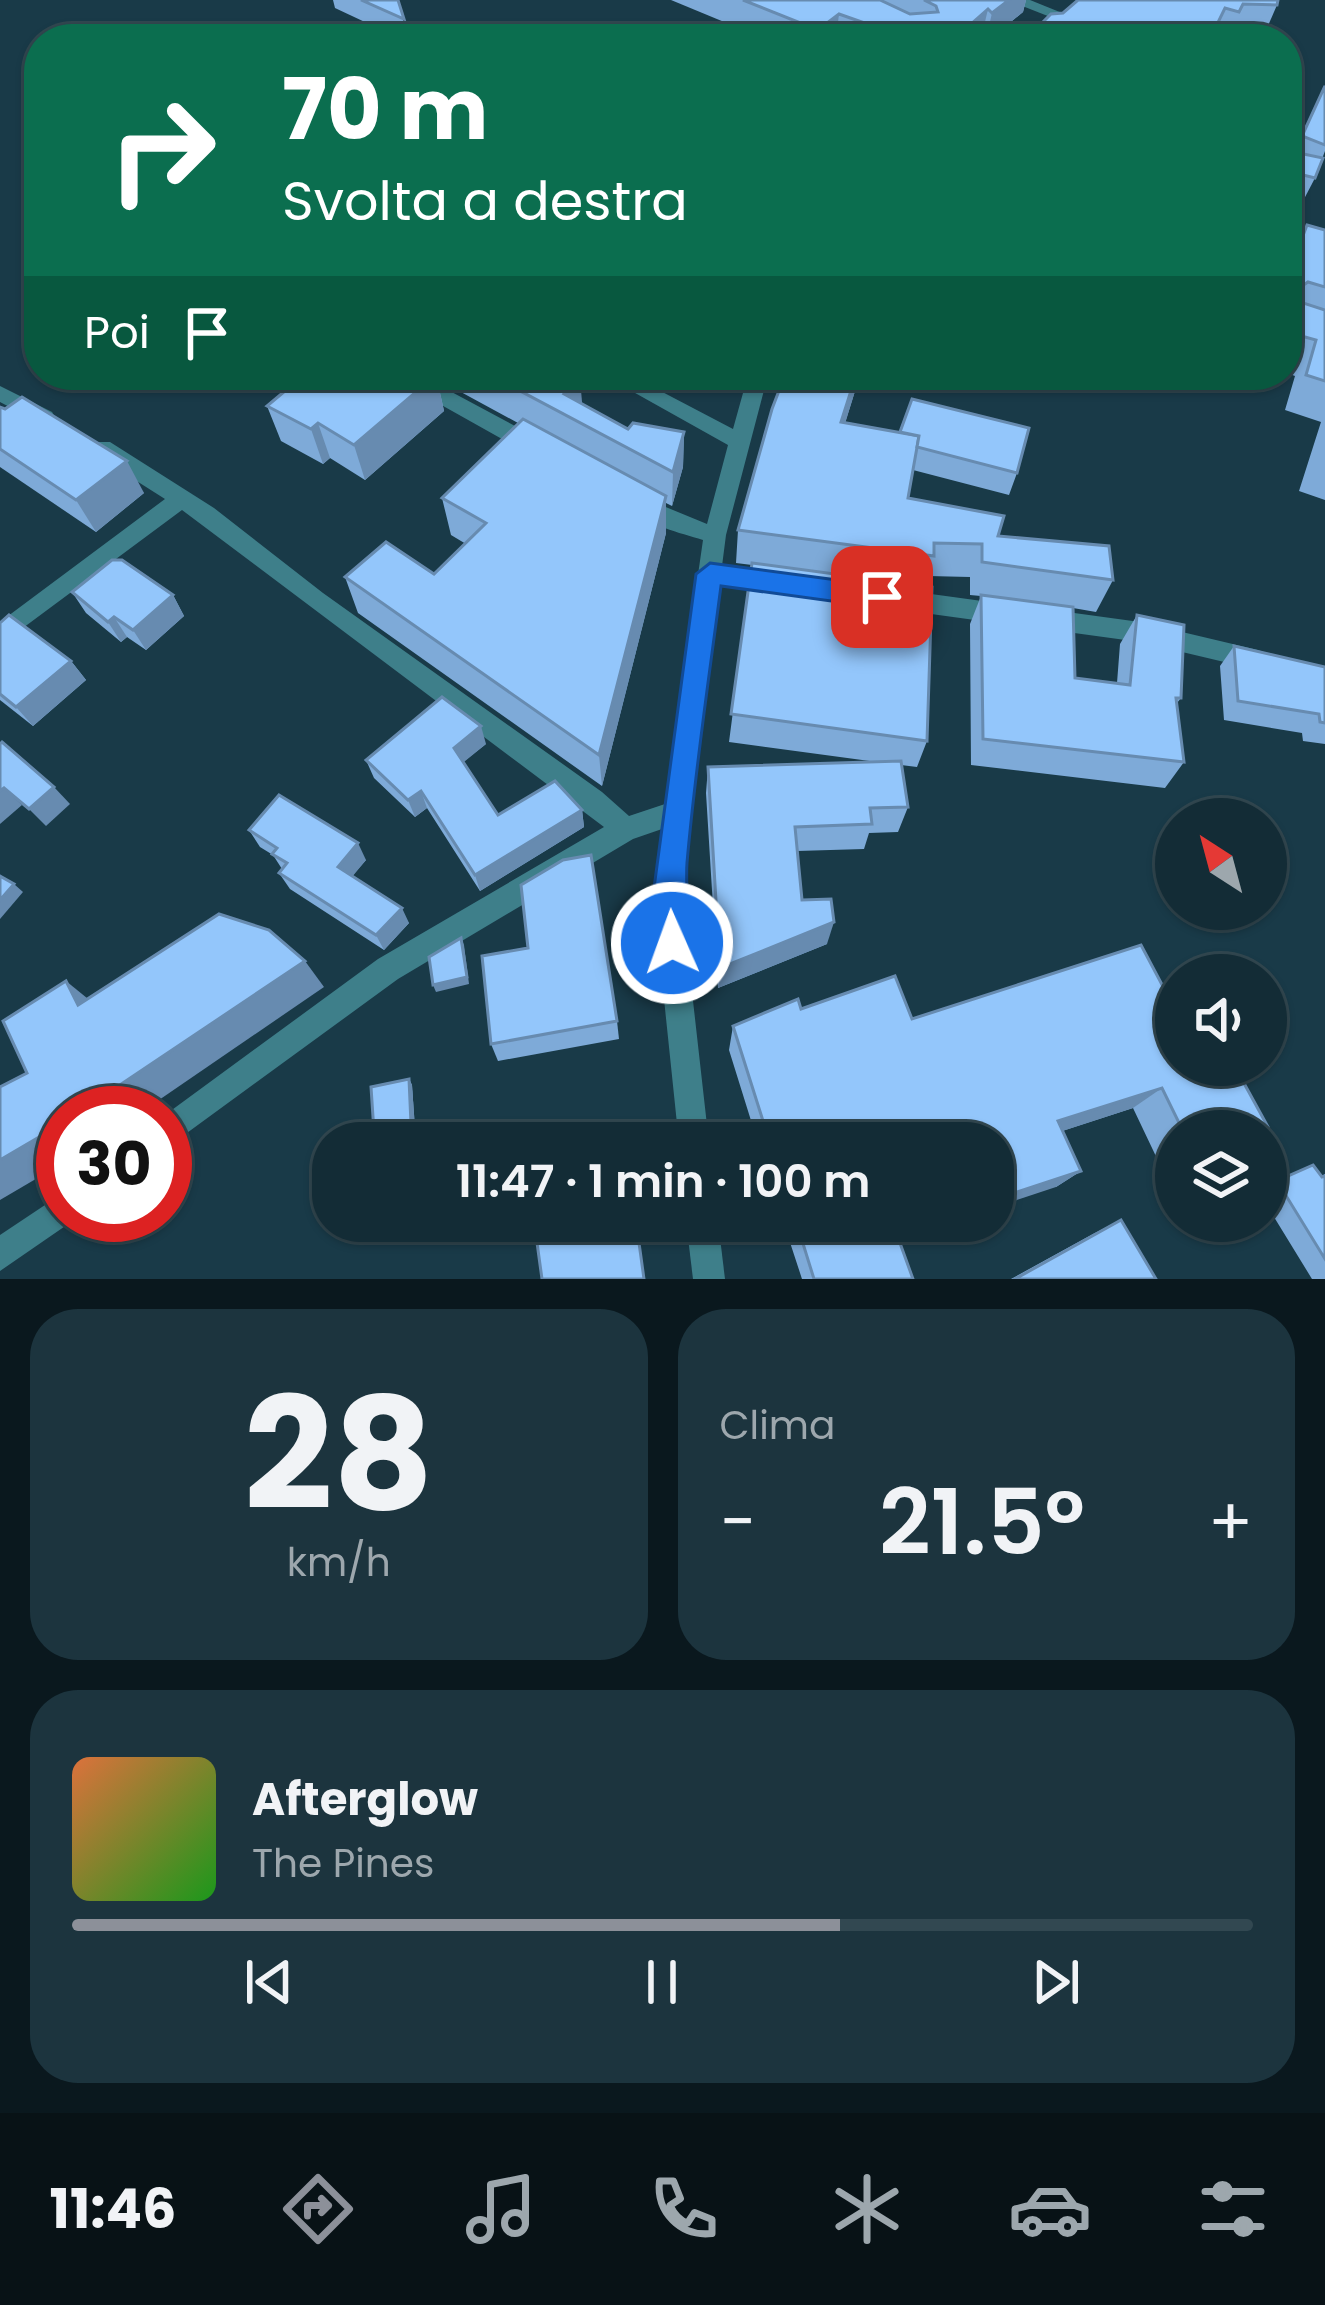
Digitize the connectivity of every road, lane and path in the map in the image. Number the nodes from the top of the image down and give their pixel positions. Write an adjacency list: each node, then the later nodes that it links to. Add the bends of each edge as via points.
1 (1015, 0): 2 (street)
2 (1068, 19)
3 (431, 390): 8 (street)
4 (641, 390): 7 (street)
5 (754, 390): 7 (street)
6 (0, 393): 10 (street)
7 (740, 442): 11 (street)
8 (548, 454)
9 (610, 488): 11 (street)
10 (182, 498): 15 (street); 18 (street)
11 (715, 535): 12 (street)
12 (710, 574): 13 (street); 17 (street)
13 (800, 586)
14 (868, 595): 16 (street, via 1140,632)
15 (0, 635)
16 (1279, 665)
17 (676, 812): 18 (street); 20 (street, via 668,903)
18 (625, 829): 19 (street, via 388,968)
19 (192, 1114)
20 (692, 1122)
21 (36, 1229): 23 (street)
22 (705, 1242): 24 (street)
23 (0, 1255)
24 (709, 1279)

